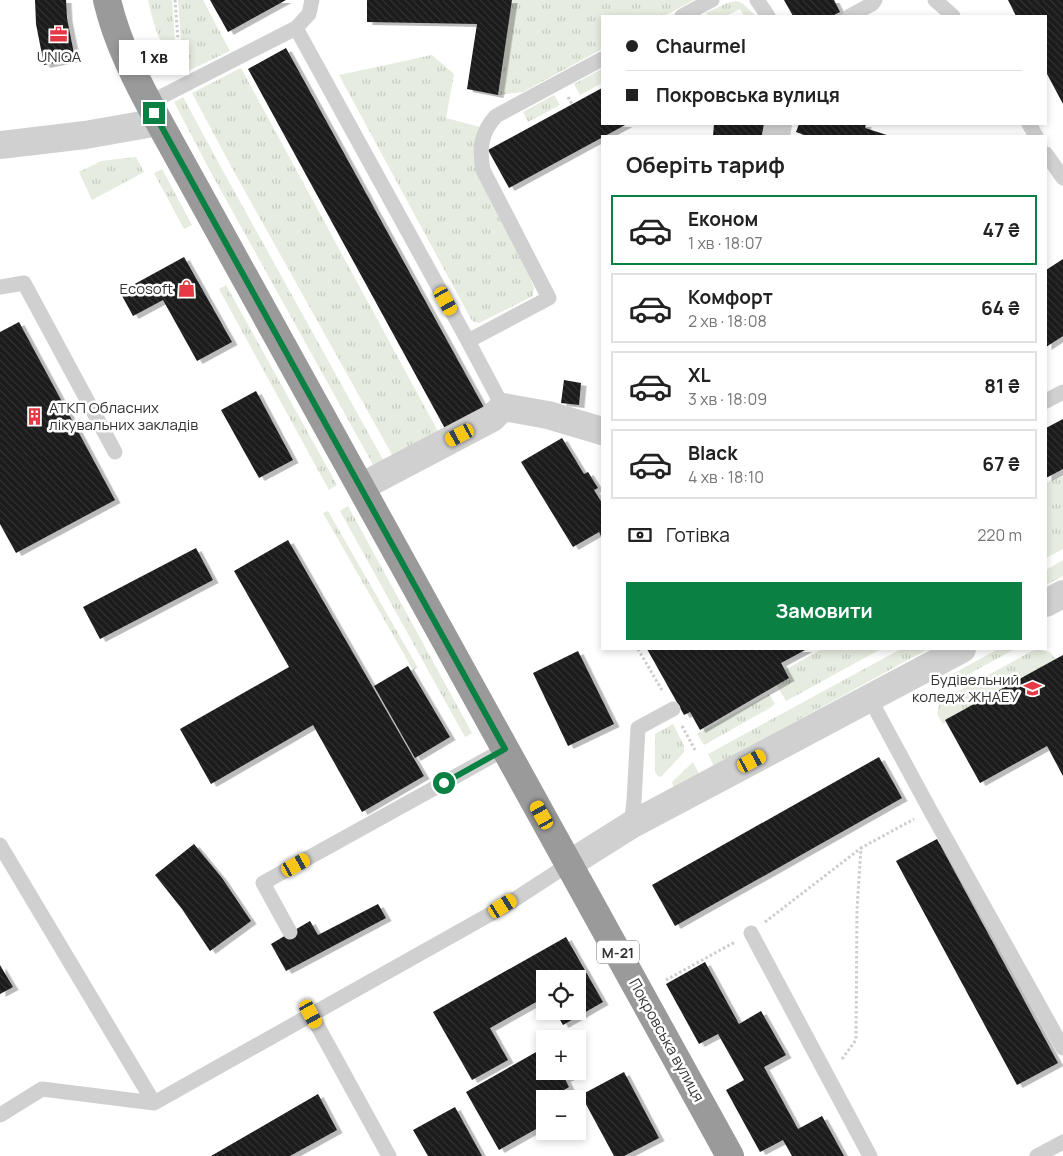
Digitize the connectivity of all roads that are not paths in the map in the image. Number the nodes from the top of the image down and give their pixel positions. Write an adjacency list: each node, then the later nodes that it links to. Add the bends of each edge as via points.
1 (107, 0): 13 (highway, Покровська вулиця / М-21, via 115,29)
2 (312, 0): 11 (lane, via 309,14)
3 (712, 0): 7 (lane)
4 (757, 0): 8 (lane)
5 (875, 0): 9 (lane)
6 (935, 0): 10 (lane)
7 (684, 15)
8 (767, 15)
9 (852, 15)
10 (952, 15)
11 (296, 28): 13 (lane, via 181,87); 18 (lane)
12 (601, 60): 18 (lane, via 496,116 488,125 483,136 483,170 549,298)
13 (154, 113): 14 (street, via 85,136); 24 (highway, Покровська вулиця / М-21)
14 (0, 145)
15 (1047, 155): 16 (lane)
16 (1063, 178)
17 (0, 287): 23 (lane, via 24,283)
18 (468, 342): 21 (lane)
19 (1063, 392): 20 (lane)
20 (1047, 400)
21 (502, 407): 22 (street, via 548,415); 24 (street, via 492,418)
22 (601, 431)
23 (116, 452)
24 (361, 487): 30 (highway, Покровська вулиця / М-21)
25 (1063, 594): 26 (street)
26 (1047, 602)
27 (960, 650): 28 (street)
28 (870, 699): 31 (street); 37 (lane)
29 (673, 709): 31 (lane, via 638,728)
30 (505, 749): 33 (highway, Покровська вулиця / М-21); 34 (lane, via 262,883)
31 (631, 825): 33 (street)
32 (0, 845): 38 (lane)
33 (569, 864): 36 (lane, via 503,906); 42 (highway, Покровська вулиця / М-21)
34 (290, 932)
35 (751, 933): 43 (lane)
36 (311, 1014): 38 (lane); 41 (lane)
37 (1063, 1048)
38 (154, 1103): 39 (lane, via 42,1089)
39 (0, 1115)
40 (1063, 1142): 44 (lane)
41 (389, 1156)
42 (730, 1156)
43 (870, 1156)
44 (1037, 1156)

